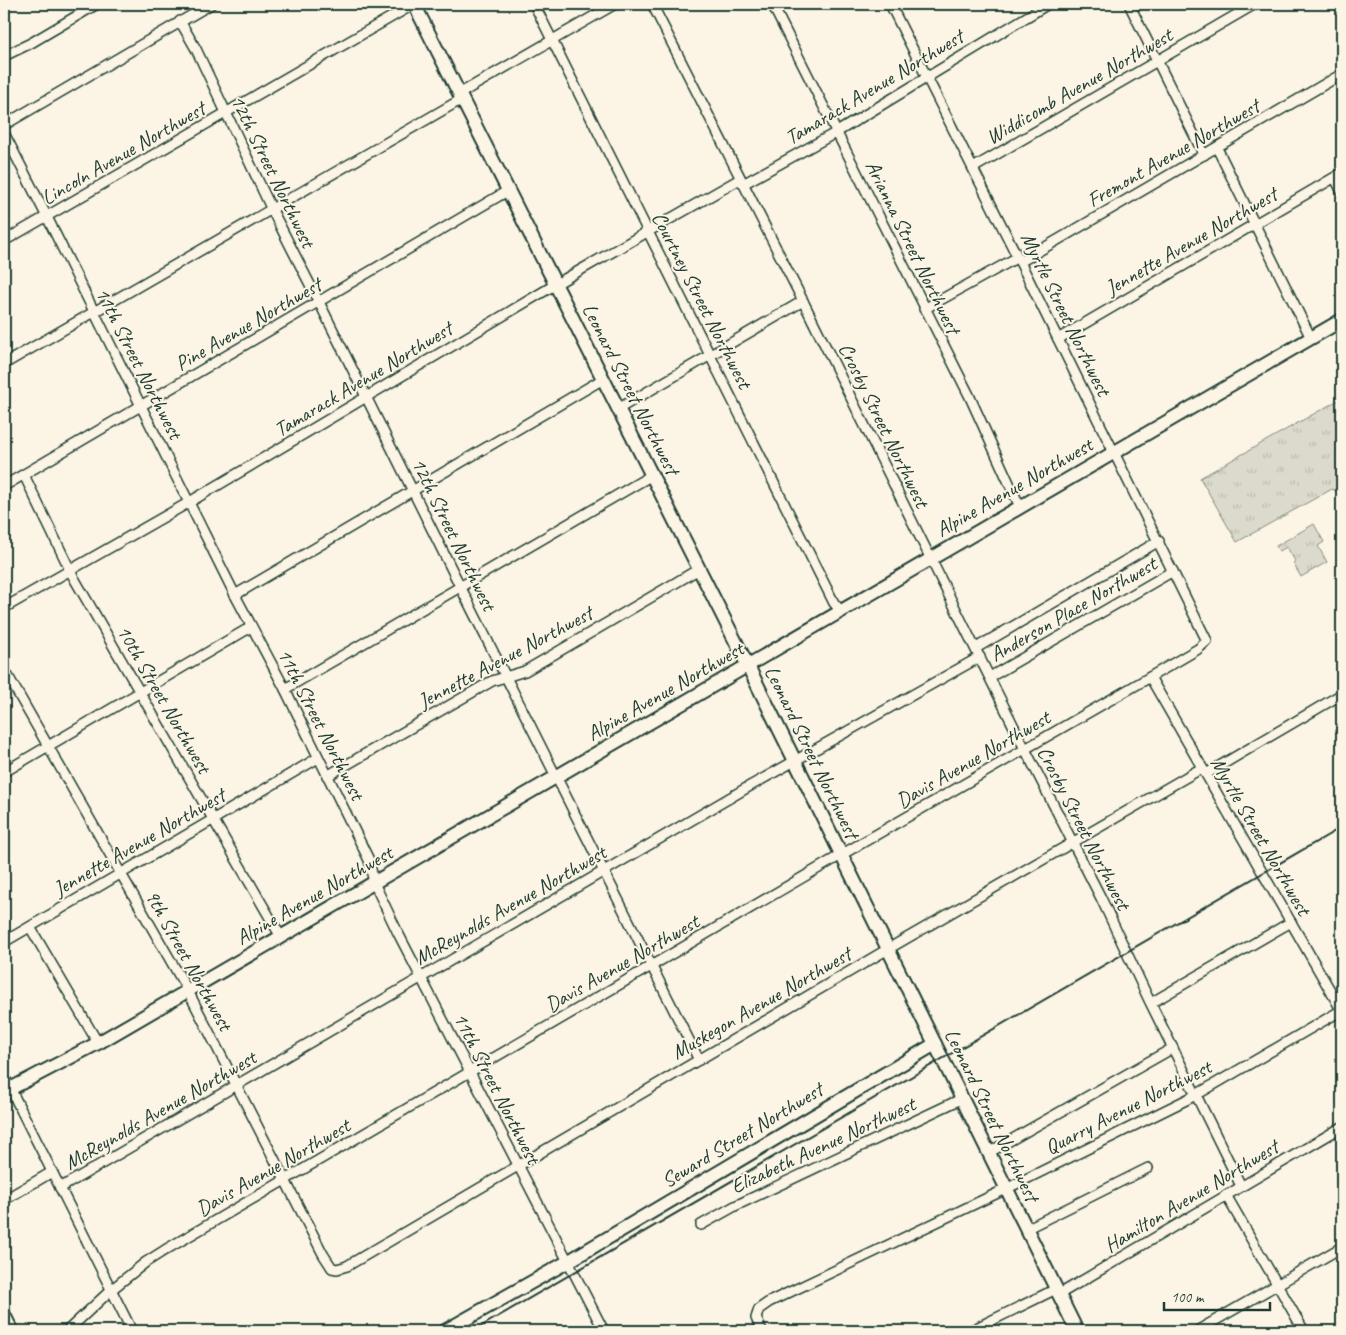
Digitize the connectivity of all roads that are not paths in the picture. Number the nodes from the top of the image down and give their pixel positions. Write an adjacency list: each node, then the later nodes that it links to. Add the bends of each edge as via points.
1 (97, 4): 14 (street)
2 (211, 4): 12 (street)
3 (414, 4): 18 (main road, Leonard Street Northwest); 19 (street, Lincoln Avenue Northwest)
4 (534, 4): 13 (street, Courtney Street Northwest)
5 (615, 4): 13 (street)
6 (652, 4): 27 (street, Crosby Street Northwest)
7 (772, 4): 21 (street, Arianna Street Northwest)
8 (890, 4): 17 (street, Myrtle Street Northwest)
9 (1048, 4): 17 (street, Tamarack Avenue Northwest)
10 (1129, 4): 15 (street)
11 (1256, 4): 15 (street, Widdicomb Avenue Northwest)
12 (180, 22): 19 (street, 12th Street Northwest, via 196,49); 20 (street)
13 (552, 41): 18 (street); 33 (street, Courtney Street Northwest)
14 (4, 56)
15 (1156, 62): 24 (street); 25 (street, Widdicomb Avenue Northwest)
16 (1342, 74): 23 (street, Fremont Avenue Northwest)
17 (928, 76): 21 (street, Tamarack Avenue Northwest); 25 (street, Myrtle Street Northwest)
18 (461, 96): 28 (main road, Leonard Street Northwest); 30 (street)
19 (225, 114): 30 (street, 12th Street Northwest); 31 (street, Lincoln Avenue Northwest)
20 (4, 125)
21 (837, 132): 27 (street, Tamarack Avenue Northwest); 39 (street, Arianna Street Northwest)
22 (4, 134): 31 (street, 11th Street Northwest)
23 (1217, 148): 24 (street, Fremont Avenue Northwest); 32 (street)
24 (1204, 155): 35 (street, Fremont Avenue Northwest)
25 (973, 168): 35 (street, Myrtle Street Northwest)
26 (1339, 175): 29 (street); 32 (street, Jennette Avenue Northwest)
27 (742, 181): 33 (street, Tamarack Avenue Northwest); 37 (street, Crosby Street Northwest)
28 (509, 190): 36 (main road, Leonard Street Northwest); 38 (street, Pine Avenue Northwest)
29 (1342, 192)
30 (272, 210): 38 (street, 12th Street Northwest); 40 (street)
31 (47, 217): 34 (street, Lincoln Avenue Northwest); 40 (street, 11th Street Northwest)
32 (1256, 224): 42 (street); 43 (street, Jennette Avenue Northwest)
33 (648, 232): 36 (street, Tamarack Avenue Northwest); 44 (street, Courtney Street Northwest)
34 (4, 241)
35 (1019, 259): 39 (street, Fremont Avenue Northwest); 43 (street, Myrtle Street Northwest)
36 (556, 285): 46 (main road, Leonard Street Northwest); 47 (street, Tamarack Avenue Northwest)
37 (802, 301): 44 (street); 58 (street, Crosby Street Northwest)
38 (320, 302): 47 (street, 12th Street Northwest); 48 (street, Pine Avenue Northwest)
39 (924, 309): 56 (street, Arianna Street Northwest, via 969,395)
40 (93, 312): 45 (street); 48 (street, 11th Street Northwest)
41 (1342, 320): 42 (main road, Alpine Avenue Northwest)
42 (1311, 338): 50 (main road, Alpine Avenue Northwest)
43 (1058, 339): 50 (street, Myrtle Street Northwest)
44 (710, 355): 49 (street); 65 (street, Courtney Street Northwest, via 831,598)
45 (4, 364)
46 (603, 379): 49 (main road, Leonard Street Northwest); 54 (street)
47 (366, 397): 54 (street, 12th Street Northwest); 55 (street, Tamarack Avenue Northwest)
48 (141, 406): 51 (street, Pine Avenue Northwest); 55 (street, 11th Street Northwest)
49 (618, 409): 52 (main road, Leonard Street Northwest)
50 (1114, 452): 56 (main road, Alpine Avenue Northwest); 57 (street, Myrtle Street Northwest)
51 (24, 475): 53 (street, Pine Avenue Northwest); 60 (street, 10th Street Northwest)
52 (652, 475): 59 (main road, Leonard Street Northwest); 62 (street)
53 (4, 486)
54 (413, 490): 62 (street, 12th Street Northwest); 63 (street)
55 (188, 503): 60 (street, Tamarack Avenue Northwest); 63 (street, 11th Street Northwest)
56 (1020, 506): 58 (main road, Alpine Avenue Northwest)
57 (1159, 541): 61 (street, Myrtle Street Northwest); 68 (street)
58 (931, 559): 65 (main road, Alpine Avenue Northwest); 68 (street, Crosby Street Northwest)
59 (699, 569): 70 (main road, Leonard Street Northwest); 72 (street, Jennette Avenue Northwest, via 525,671)
60 (70, 570): 64 (street, Tamarack Avenue Northwest); 76 (street, 10th Street Northwest)
61 (1173, 570): 67 (street, Myrtle Street Northwest); 73 (street, Anderson Place Northwest)
62 (460, 586): 72 (street, 12th Street Northwest); 75 (street)
63 (235, 595): 66 (street, 11th Street Northwest)
64 (4, 608)
65 (841, 612): 70 (main road, Alpine Avenue Northwest)
66 (251, 627): 75 (street, 11th Street Northwest); 76 (street)
67 (1208, 641): 74 (street, Davis Avenue Northwest)
68 (976, 648): 69 (street, Crosby Street Northwest)
69 (980, 657): 73 (street, Crosby Street Northwest); 81 (street, McReynolds Avenue Northwest)
70 (748, 666): 81 (main road, Leonard Street Northwest); 85 (main road, Alpine Avenue Northwest)
71 (4, 669): 78 (street, 9th Street Northwest)
72 (507, 677): 84 (street, Jennette Avenue Northwest, via 492,681); 85 (street, 12th Street Northwest)
73 (990, 677): 79 (street, Crosby Street Northwest)
74 (1150, 677): 79 (street, Davis Avenue Northwest); 82 (street, Myrtle Street Northwest)
75 (285, 689): 80 (street, 11th Street Northwest)
76 (138, 692): 78 (street); 86 (street, 10th Street Northwest)
77 (1342, 694): 82 (street, Muskegon Avenue Northwest)
78 (48, 746): 83 (street); 90 (street, 9th Street Northwest)
79 (1025, 749): 87 (street, Crosby Street Northwest); 88 (street, Davis Avenue Northwest)
80 (318, 758): 84 (street, 11th Street Northwest); 86 (street, Jennette Avenue Northwest)
81 (795, 760): 88 (main road, Leonard Street Northwest); 89 (street, McReynolds Avenue Northwest)
82 (1204, 771): 87 (street, Muskegon Avenue Northwest); 92 (street, Myrtle Street Northwest)
83 (4, 772)
84 (327, 776): 91 (street, 11th Street Northwest, via 369,860)
85 (557, 777): 89 (street, 12th Street Northwest); 91 (main road, Alpine Avenue Northwest)
86 (213, 819): 90 (street, Jennette Avenue Northwest); 94 (street, 10th Street Northwest)
87 (1072, 842): 96 (street, Muskegon Avenue Northwest); 100 (street, Crosby Street Northwest)
88 (841, 855): 96 (main road, Leonard Street Northwest); 97 (street, Davis Avenue Northwest)
89 (604, 870): 97 (street, 12th Street Northwest); 98 (street, McReynolds Avenue Northwest)
90 (121, 873): 93 (street, Jennette Avenue Northwest); 99 (street, 9th Street Northwest)
91 (374, 883): 94 (main road, Alpine Avenue Northwest); 98 (street, 11th Street Northwest)
92 (1291, 922): 100 (street); 101 (street, Myrtle Street Northwest)
93 (30, 926): 95 (street, Jennette Avenue Northwest); 102 (street)
94 (281, 937): 99 (main road, Alpine Avenue Northwest)
95 (4, 942)
96 (888, 949): 103 (main road, Leonard Street Northwest); 105 (street, Muskegon Avenue Northwest)
97 (651, 966): 105 (street, 12th Street Northwest); 106 (street, Davis Avenue Northwest)
98 (420, 977): 106 (street, 11th Street Northwest); 108 (street, McReynolds Avenue Northwest)
99 (188, 991): 102 (main road, Alpine Avenue Northwest); 108 (street, 9th Street Northwest)
100 (1151, 1003): 104 (street, Crosby Street Northwest)
101 (1342, 1010): 110 (street, Quarry Avenue Northwest)
102 (98, 1043): 109 (main road, Alpine Avenue Northwest)
103 (935, 1044): 111 (main road, Leonard Street Northwest); 126 (main road, Seward Street Northwest)
104 (1173, 1048): 110 (street, Crosby Street Northwest); 113 (street)
105 (699, 1060): 114 (street, Muskegon Avenue Northwest)
106 (470, 1072): 114 (street, 11th Street Northwest); 117 (street, Davis Avenue Northwest)
107 (4, 1076): 109 (street)
108 (237, 1086): 117 (street, 9th Street Northwest); 119 (street, McReynolds Avenue Northwest)
109 (7, 1089): 116 (street)
110 (1196, 1094): 118 (street, Crosby Street Northwest); 120 (street, Quarry Avenue Northwest)
111 (961, 1099): 113 (main road, Leonard Street Northwest); 123 (street, Elizabeth Avenue Northwest)
112 (1342, 1127): 118 (street, Hamilton Avenue Northwest)
113 (988, 1153): 120 (main road, Leonard Street Northwest)
114 (517, 1166): 126 (street, 11th Street Northwest); 127 (street, Muskegon Avenue Northwest)
115 (1148, 1168): 124 (street)
116 (52, 1172): 119 (street); 122 (street, McReynolds Avenue Northwest)
117 (284, 1180): 127 (street, 9th Street Northwest, via 327,1262); 129 (street, Davis Avenue Northwest, via 146,1262)
118 (1242, 1186): 121 (street, Hamilton Avenue Northwest)
119 (60, 1188): 129 (street)
120 (1006, 1189): 124 (main road, Leonard Street Northwest); 137 (street, Quarry Avenue Northwest, via 769,1302 759,1309 756,1318)
121 (1226, 1195): 128 (street); 130 (street, Hamilton Avenue Northwest)
122 (4, 1200)
123 (701, 1225)
124 (1026, 1229): 130 (main road, Leonard Street Northwest)
125 (1342, 1247): 128 (street)
126 (569, 1261): 135 (main road, Seward Street Northwest); 136 (street, 11th Street Northwest)
127 (337, 1269)
128 (1277, 1286): 140 (street); 141 (street)
129 (111, 1290): 133 (street, Davis Avenue Northwest); 134 (street)
130 (1057, 1292): 138 (street, Hamilton Avenue Northwest); 139 (main road, Leonard Street Northwest)
131 (4, 1315): 132 (main road)
132 (12, 1331)
133 (67, 1331)
134 (132, 1331)
135 (445, 1331)
136 (604, 1331)
137 (762, 1331)
138 (970, 1331)
139 (1076, 1331)
140 (1197, 1331)
141 (1304, 1331)

